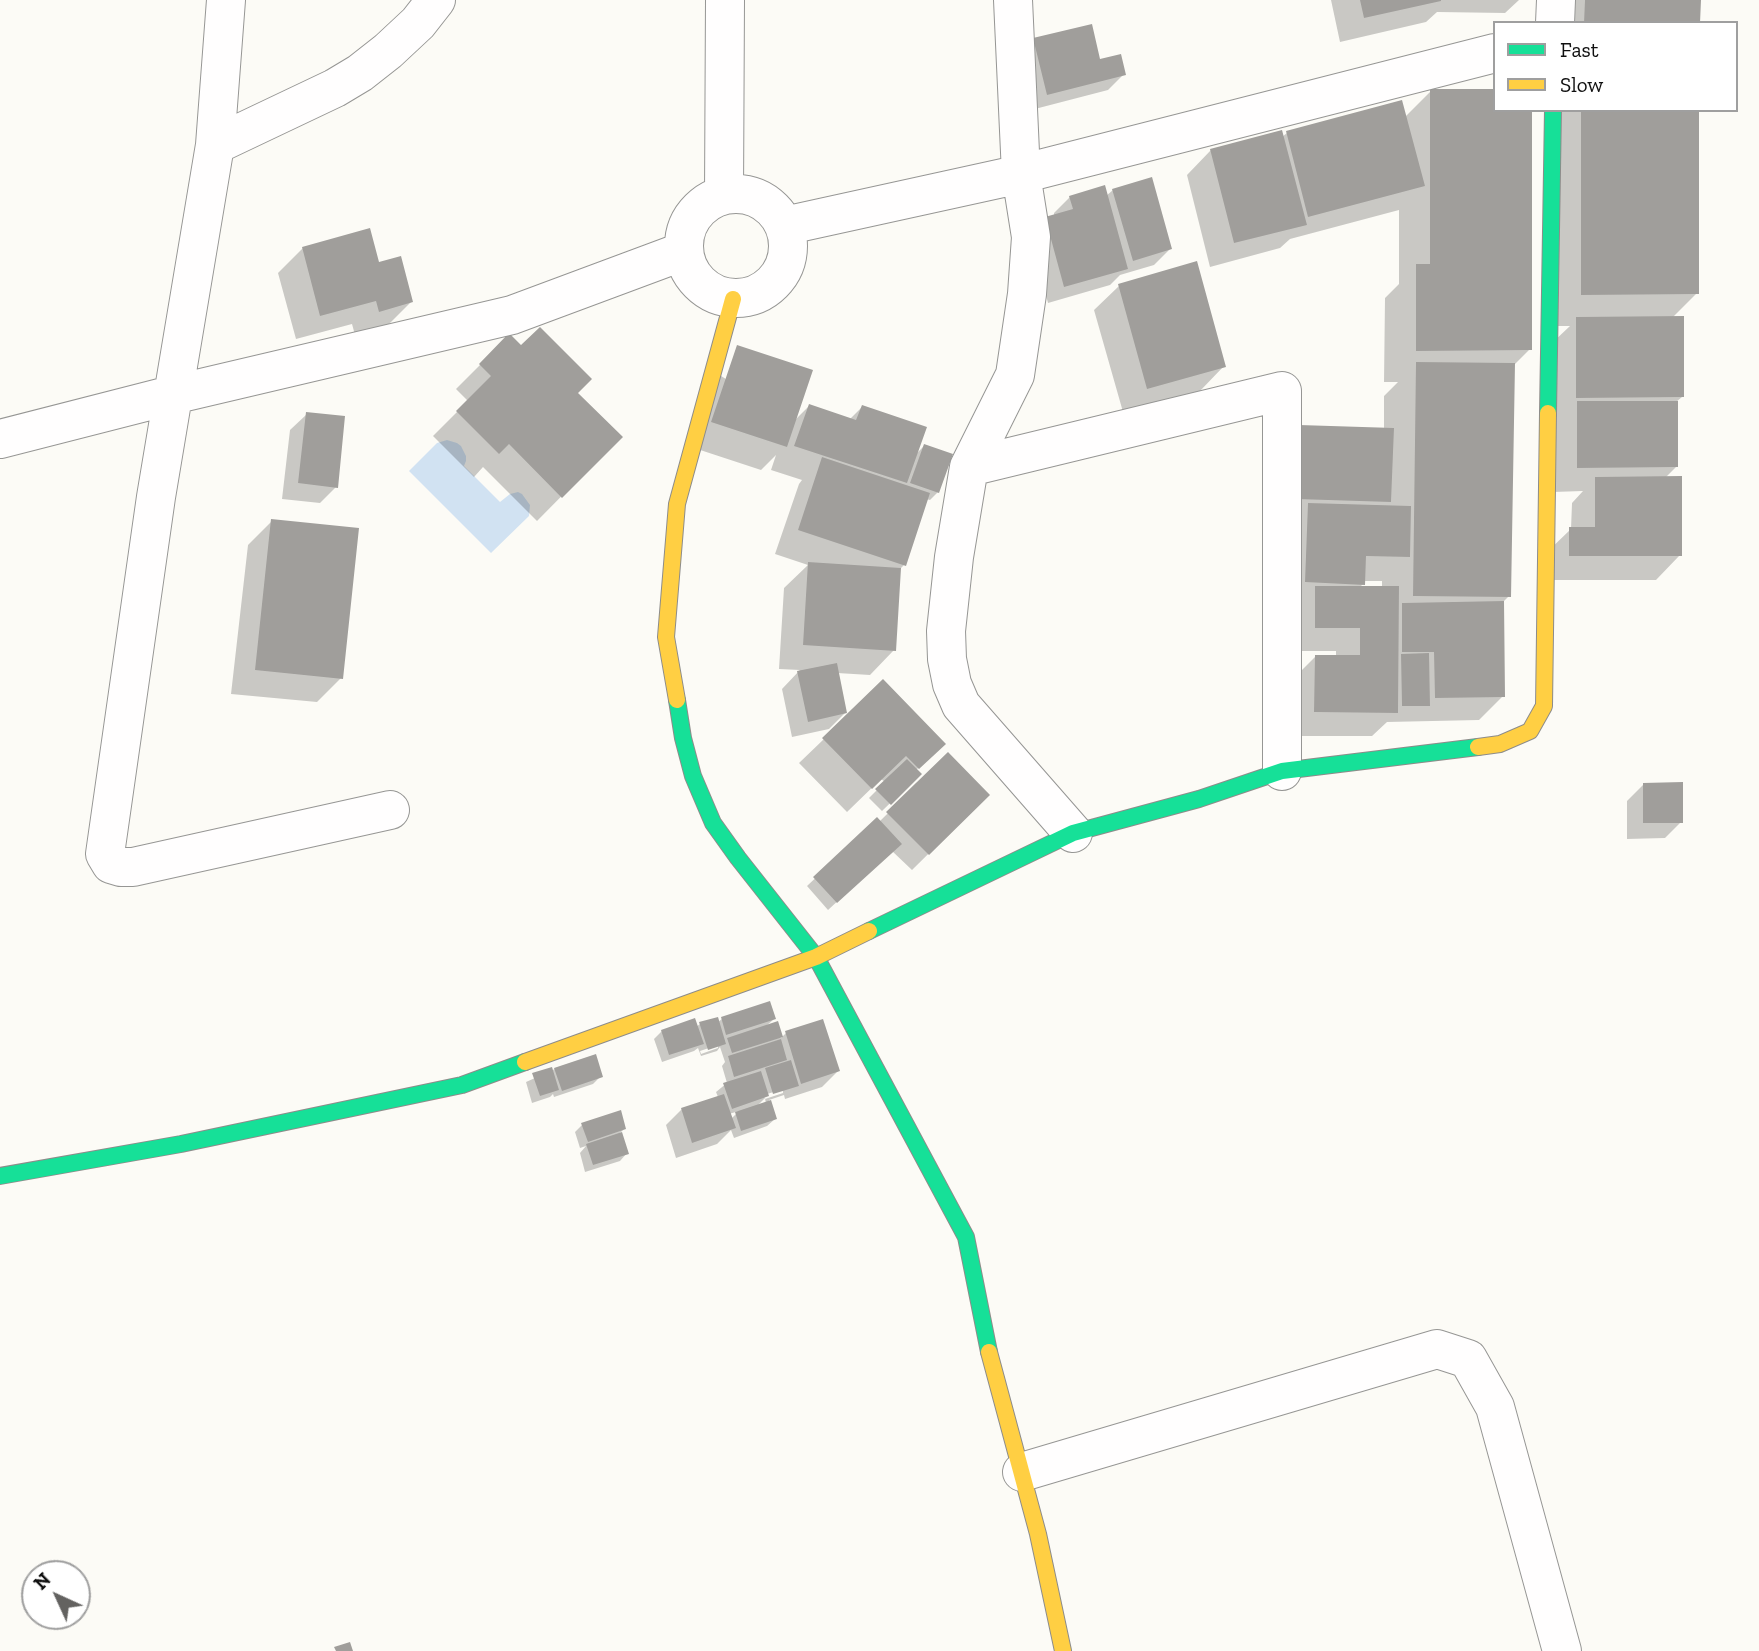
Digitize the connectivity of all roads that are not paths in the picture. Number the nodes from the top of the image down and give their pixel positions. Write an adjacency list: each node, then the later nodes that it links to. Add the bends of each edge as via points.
1 (226, 0): 9 (street)
2 (436, 0): 9 (street, via 418,23 360,73)
3 (725, 0): 11 (street)
4 (1013, 0): 10 (street)
5 (1556, 0): 6 (street)
6 (1555, 21)
7 (1493, 54): 10 (street)
8 (1553, 112): 18 (street, via 1544,706 1530,732 1500,744)
9 (215, 145): 15 (street)
10 (1021, 174): 12 (street); 17 (street, via 1031,237 1015,374)
11 (724, 195): 12 (street, via 739,194 766,203); 13 (street, via 694,216)
12 (784, 226): 14 (street, via 788,243 779,276 766,289)
13 (684, 251): 14 (street, via 688,266 706,289); 15 (street, via 512,315)
14 (733, 299): 21 (street, via 677,504 666,637 683,738 713,822)
15 (172, 395): 16 (street); 19 (street, via 105,854 111,864 133,867)
16 (0, 439)
17 (969, 467): 18 (street, via 1282,391); 20 (street, via 946,631 952,684 961,705)
18 (1282, 771): 20 (street)
19 (390, 810)
20 (1073, 833): 21 (street)
21 (816, 957): 22 (street, via 461,1085 181,1144); 23 (street, via 966,1237 988,1345)
22 (0, 1176)
23 (1022, 1472): 24 (street); 25 (street, via 1437,1349 1468,1359 1494,1407)
24 (1063, 1651)
25 (1562, 1651)

